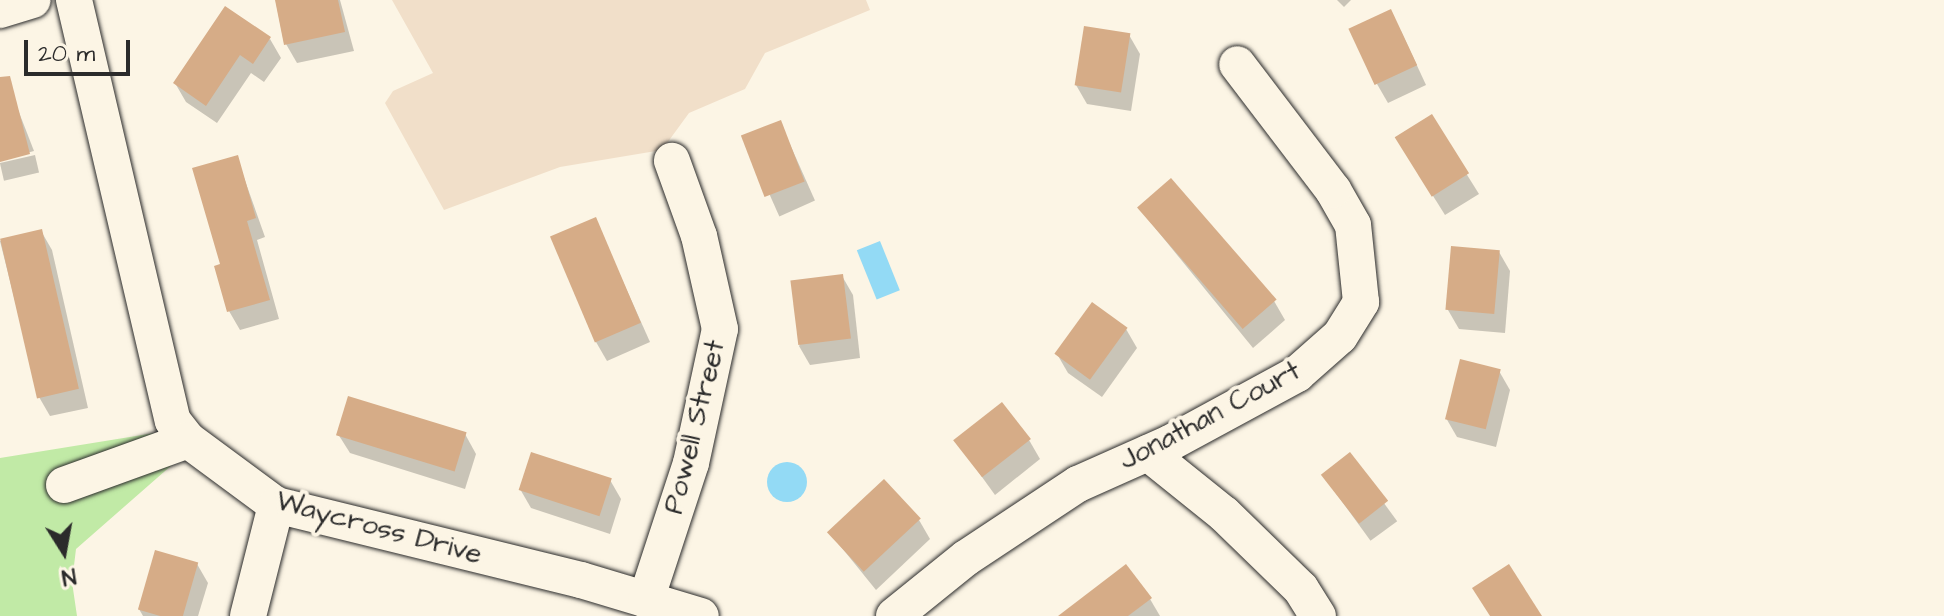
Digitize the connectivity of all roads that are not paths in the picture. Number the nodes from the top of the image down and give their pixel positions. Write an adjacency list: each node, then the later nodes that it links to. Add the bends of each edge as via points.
1 (33, 0): 3 (street)
2 (74, 0): 6 (street, Waycross Drive, via 173,421)
3 (0, 10)
4 (1237, 64): 7 (street, Jonathan Court, via 1333,190 1353,225 1361,302 1340,336 1297,374)
5 (672, 161): 10 (street, Powell Street, via 699,236 720,329 691,463)
6 (188, 440): 8 (street); 9 (street, Waycross Drive)
7 (1148, 453): 13 (street, Jonathan Court, via 1078,484 966,558); 14 (street, via 1224,514 1301,589)
8 (64, 485)
9 (276, 505): 10 (street, Waycross Drive); 11 (street)
10 (646, 600): 12 (street, Waycross Drive)
11 (248, 616)
12 (701, 616)
13 (894, 616)
14 (1318, 616)

